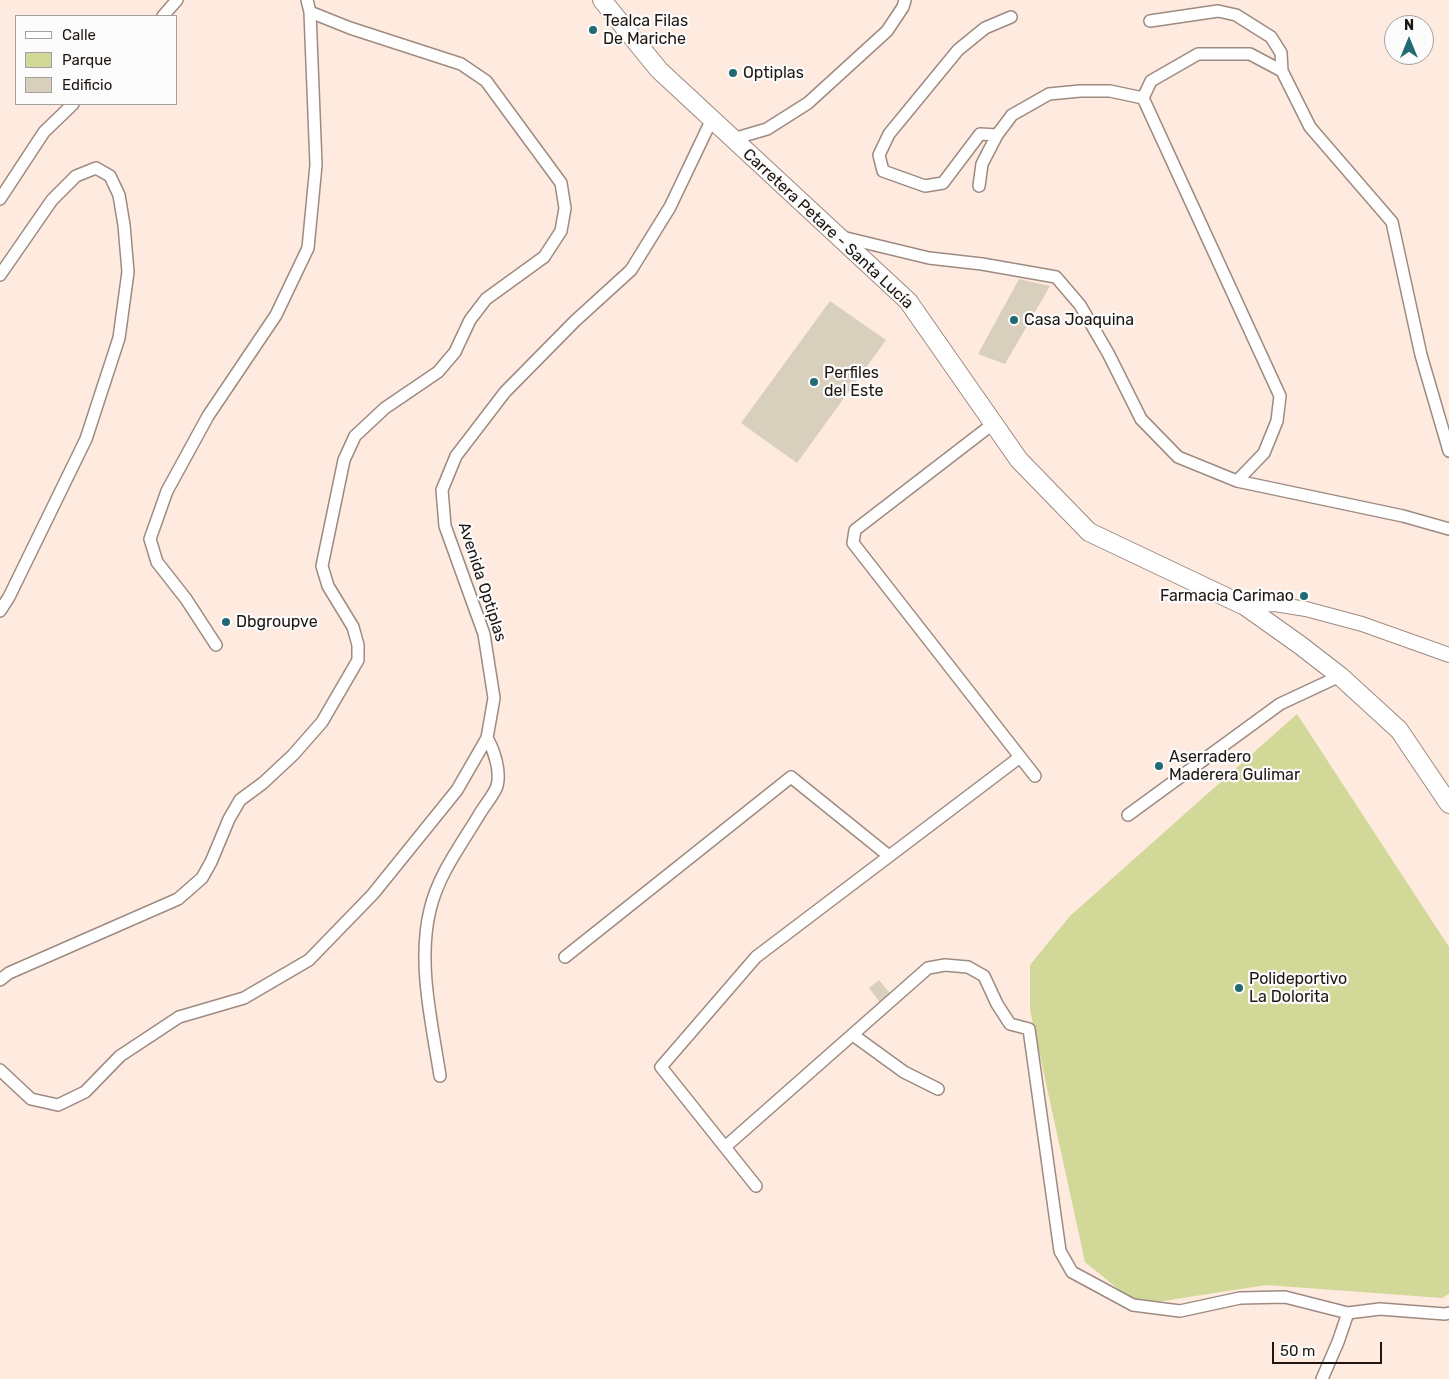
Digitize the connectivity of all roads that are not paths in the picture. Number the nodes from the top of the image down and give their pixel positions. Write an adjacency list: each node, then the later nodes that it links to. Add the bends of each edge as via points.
1 (177, 0): 6 (street)
2 (307, 0): 5 (street)
3 (602, 0): 12 (main road, Carretera Petare - Santa Lucía, via 659,70)
4 (905, 0): 14 (street, via 887,31 808,103 767,129)
5 (310, 12): 25 (street, via 316,165 308,248 276,316 208,416 176,474 150,539 157,562); 35 (street, via 461,64 486,81 561,183 565,208 561,231 544,257 486,299 470,320 455,352 438,372 385,408 355,436 344,460 322,566 328,586 353,627 358,660 322,722 270,778 240,800 202,878 178,899 9,973)
6 (164, 15)
7 (1011, 17): 13 (street, via 985,28 958,50 889,134 879,156 883,171 925,186 943,183 980,134)
8 (1150, 22): 9 (street, via 1218,11 1236,15 1271,37 1281,53)
9 (1282, 71): 10 (street, via 1250,54 1198,54 1151,81); 20 (street, via 1310,127 1392,222 1420,355)
10 (1143, 98): 13 (street, via 1110,91 1050,94 1012,115); 21 (street, via 1280,396 1277,421 1264,453)
11 (72, 105): 16 (street, via 44,132)
12 (712, 119): 14 (main road, Carretera Petare - Santa Lucía); 28 (street, Avenida Optiplas, via 670,207 631,270 505,392 456,456 442,490 445,526 484,634 494,698)
13 (998, 135): 15 (street, via 982,164)
14 (733, 139): 17 (main road, Carretera Petare - Santa Lucía)
15 (979, 186)
16 (0, 199)
17 (837, 236): 19 (main road, Carretera Petare - Santa Lucía, via 908,301); 21 (street, via 929,258 1056,276 1080,304 1141,419 1178,457)
18 (0, 275): 24 (street, via 52,200 76,176 96,168 110,176 119,195 128,272 119,338 86,439)
19 (994, 423): 23 (main road, Carretera Petare - Santa Lucía, via 1019,460 1089,532); 29 (street, via 855,530 853,542)
20 (1449, 451)
21 (1237, 481): 22 (street, via 1403,516)
22 (1449, 529)
23 (1245, 606): 26 (street, via 1275,604 1306,609 1362,624); 27 (main road, Carretera Petare - Santa Lucía)
24 (0, 611)
25 (216, 645)
26 (1449, 655)
27 (1340, 676): 31 (main road, Carretera Petare - Santa Lucía, via 1399,730); 32 (street, via 1280,704)
28 (487, 738): 37 (street, Avenida Optiplas, via 451,798 373,894 309,960 244,998 180,1017 120,1056 85,1092 58,1105 31,1099); 38 (street, via 497,768 497,785 444,872 430,908 425,934 424,964)
29 (1020, 757): 30 (street); 33 (street)
30 (1034, 776)
31 (1449, 804)
32 (1128, 815)
33 (889, 856): 34 (street, via 792,777); 40 (street, via 756,957 661,1067)
34 (565, 957)
35 (0, 980)
36 (853, 1035): 39 (street, via 904,1072); 40 (street); 42 (street, via 928,968 946,965 968,967 984,976 1010,1024 1029,1029 1060,1251 1072,1272 1133,1304 1180,1311 1240,1298 1285,1297)
37 (0, 1070)
38 (440, 1076)
39 (938, 1089)
40 (725, 1148): 41 (street)
41 (756, 1186)
42 (1348, 1313): 43 (street, via 1380,1309); 44 (street)
43 (1449, 1313)
44 (1322, 1379)

